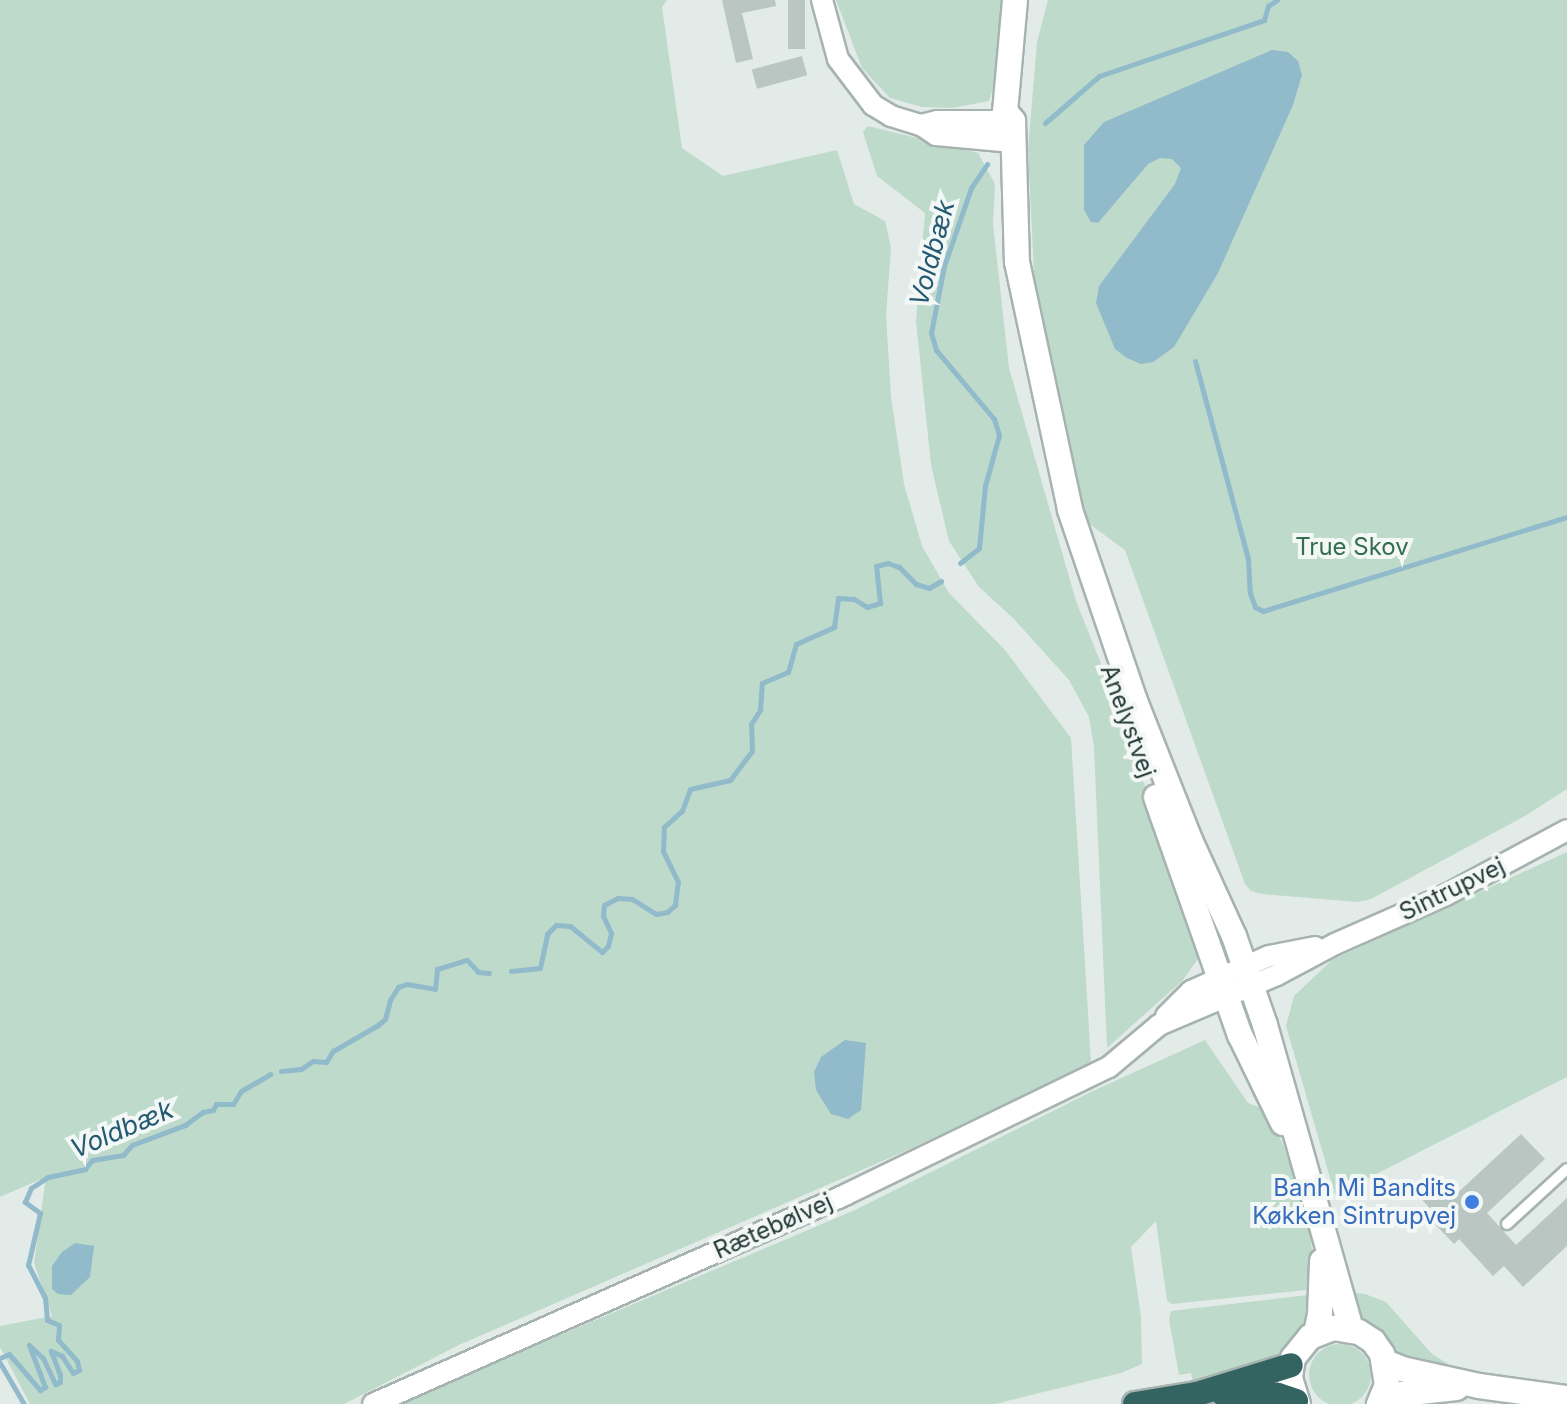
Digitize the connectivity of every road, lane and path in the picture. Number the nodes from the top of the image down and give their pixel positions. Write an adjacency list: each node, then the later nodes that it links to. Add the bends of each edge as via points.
1 (822, 0): 4 (street, via 838,59 873,105 936,135)
2 (1015, 0): 4 (street, Anelystvej, via 1005,111)
3 (1028, 0): 4 (street, Anelystvej, via 1021,110)
4 (1013, 132): 5 (street, Anelystvej)
5 (1017, 262): 7 (street, Anelystvej, via 1053,439 1095,587 1162,772); 8 (street, Anelystvej, via 1010,273 1024,367 1057,513)
6 (1567, 830): 7 (street, Sintrupvej, via 1446,895 1335,944 1269,956)
7 (1248, 976): 8 (street, Sintrupvej); 9 (street, Anelystvej)
8 (1223, 987): 9 (street, Anelystvej, via 1262,1083); 22 (street, Rætebølvej, via 1191,991 1109,1067 845,1195)
9 (1304, 1165): 12 (street, Anelystvej)
10 (1567, 1169): 11 (lane)
11 (1507, 1224)
12 (1322, 1226): 13 (street, Anelystvej); 14 (street, Anelystvej)
13 (1351, 1329): 14 (street); 15 (street, via 1373,1341)
14 (1316, 1333): 16 (street, via 1300,1346)
15 (1385, 1362): 17 (street); 20 (street, via 1388,1374)
16 (1291, 1365): 18 (highway); 21 (street)
17 (1479, 1386): 19 (street); 20 (street)
18 (1197, 1394): 21 (highway, via 1278,1395); 23 (highway)
19 (1567, 1398)
20 (1381, 1400)
21 (1297, 1402)
22 (373, 1404)
23 (1135, 1404)

